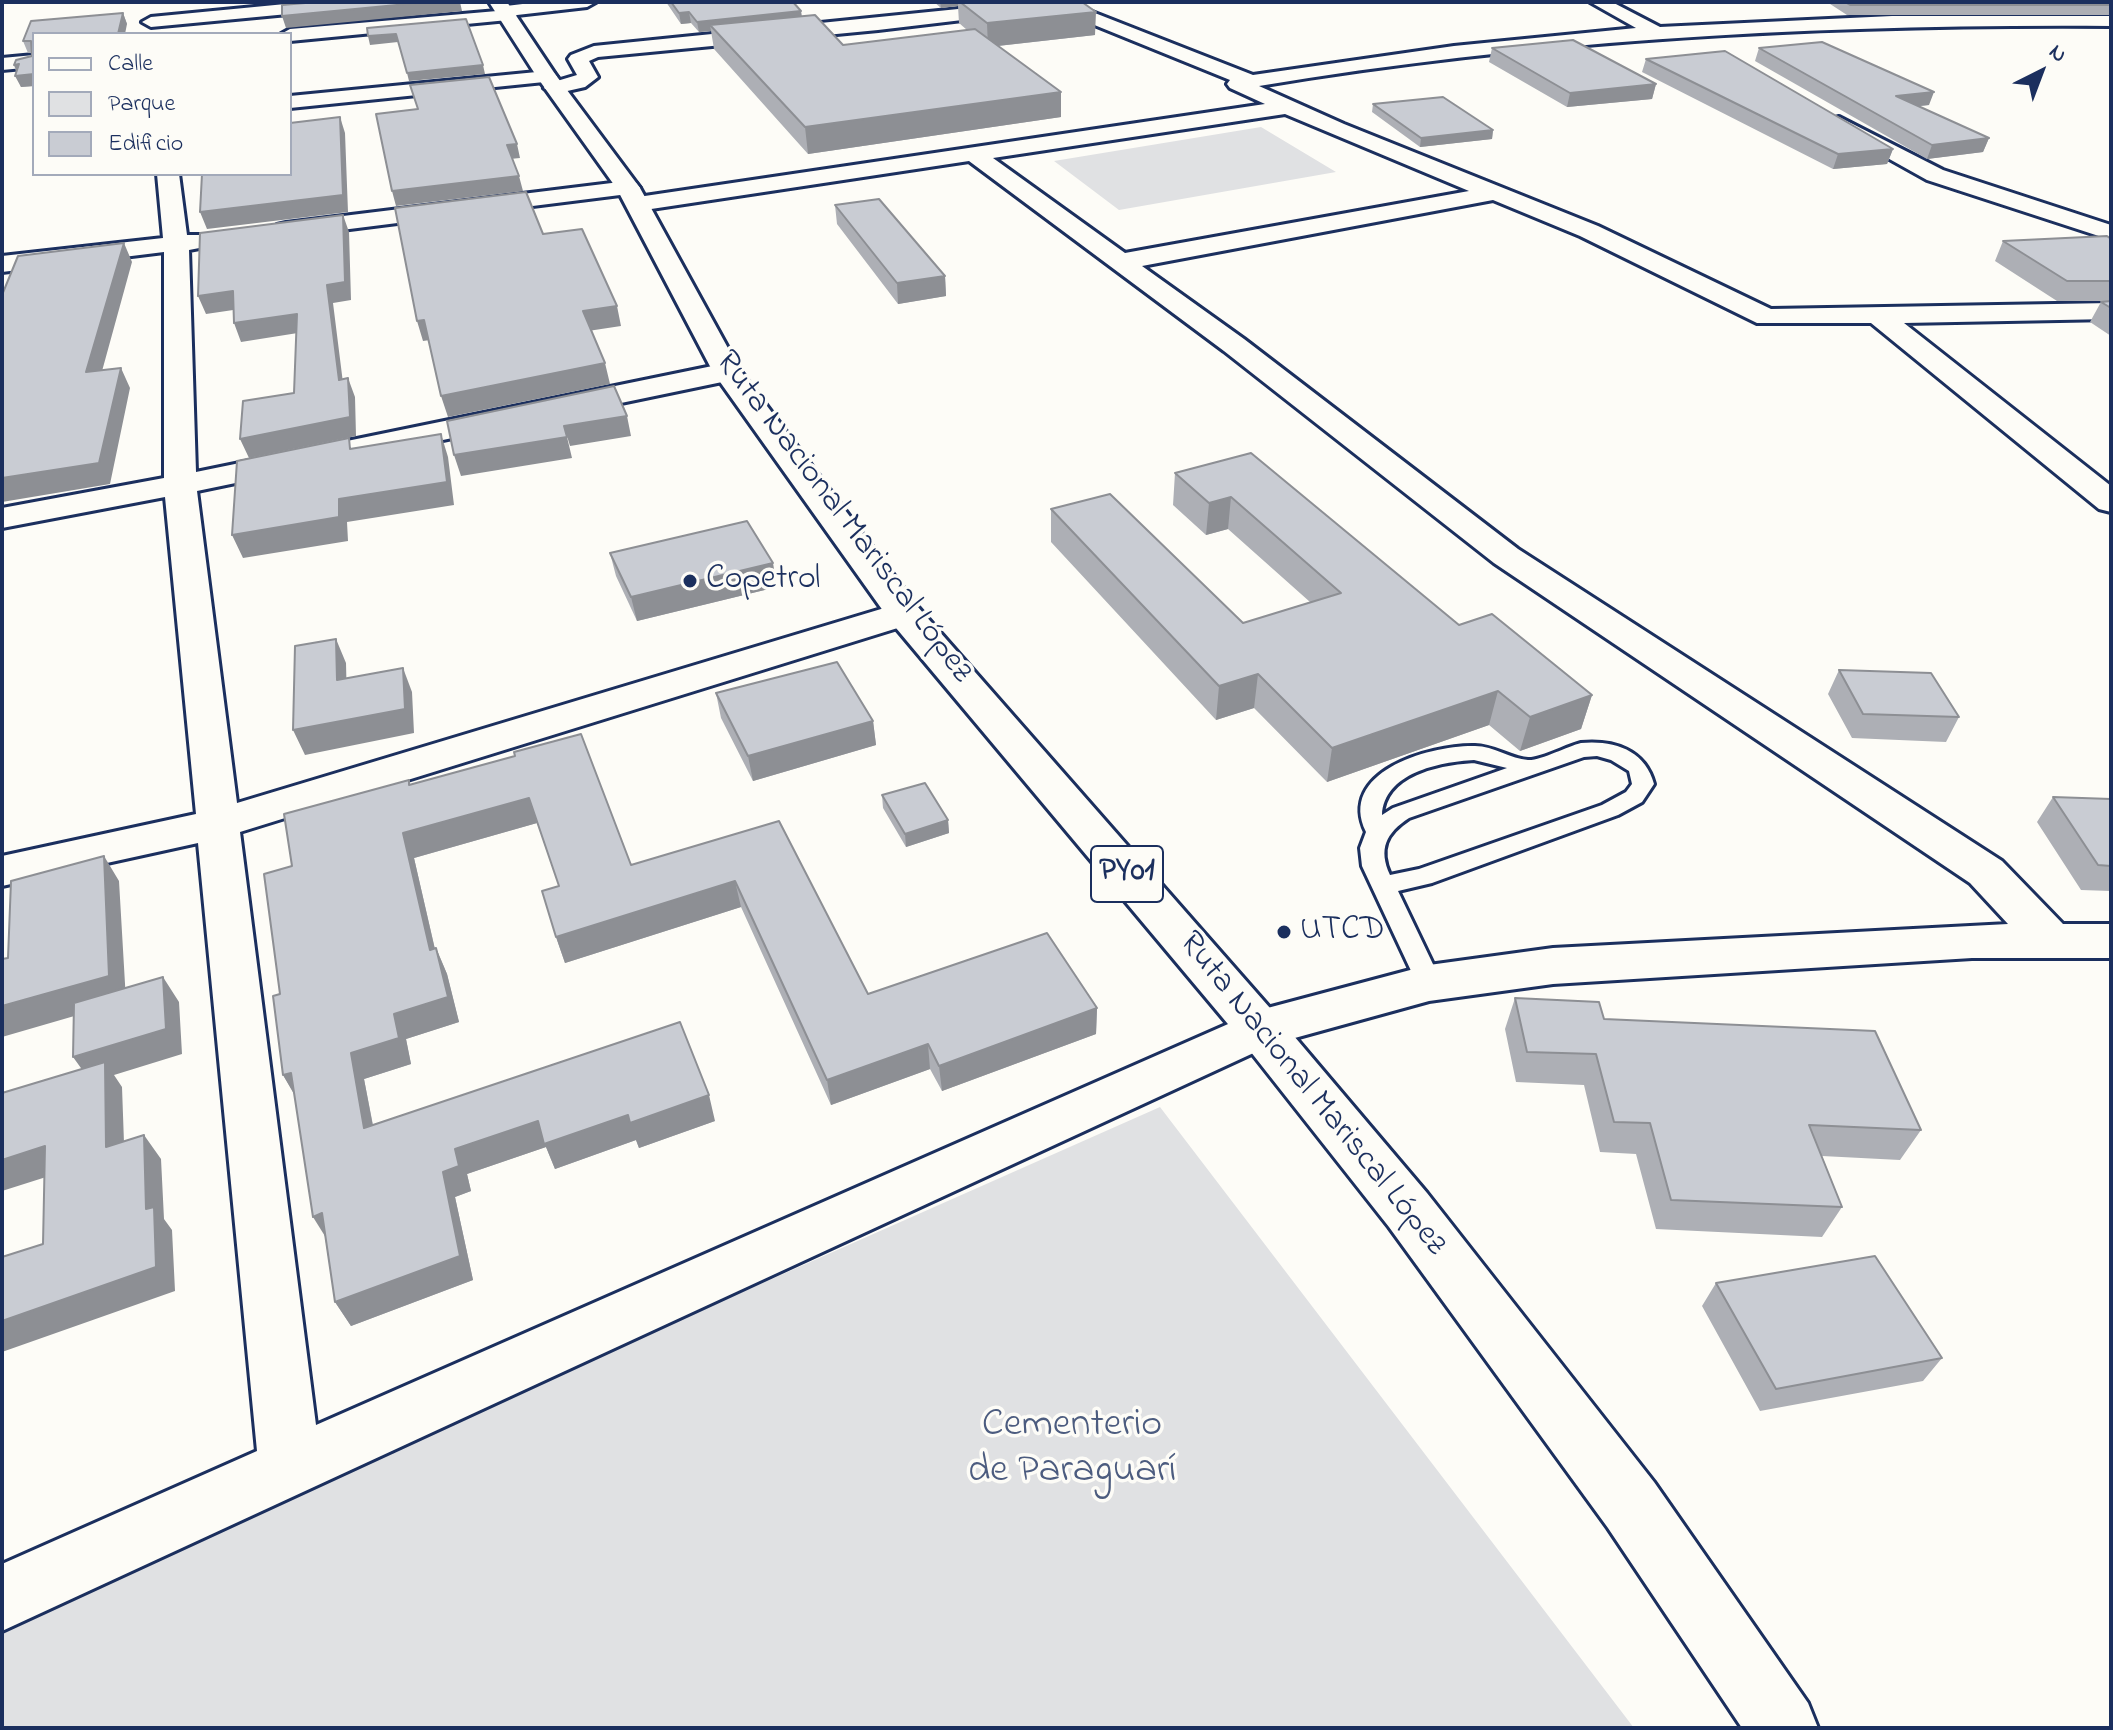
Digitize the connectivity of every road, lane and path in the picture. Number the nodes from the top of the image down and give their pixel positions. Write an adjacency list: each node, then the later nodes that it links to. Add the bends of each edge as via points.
1 (587, 2): 7 (main road)
2 (1599, 2): 15 (main road)
3 (1754, 2): 13 (main road)
4 (1983, 2): 9 (main road)
5 (355, 3): 11 (main road)
6 (1064, 3): 12 (main road); 20 (main road)
7 (504, 9): 16 (main road); 21 (main road, Ruta Nacional Mariscal López / PY01)
8 (838, 10): 12 (main road)
9 (2006, 19): 10 (main road); 13 (main road)
10 (2111, 21)
11 (151, 22)
12 (862, 26): 21 (main road, via 594,52 578,59 588,77 578,83)
13 (1749, 27): 14 (main road)
14 (1682, 29): 15 (main road); 17 (main road)
15 (1657, 32): 20 (main road, via 1329,66)
16 (292, 35)
17 (1722, 53)
18 (32, 61): 19 (main road)
19 (2, 64)
20 (1249, 81): 23 (main road, via 1237,84)
21 (551, 83): 22 (main road); 28 (main road, Ruta Nacional Mariscal López / PY01)
22 (292, 102)
23 (1289, 107): 25 (main road); 27 (main road)
24 (1816, 109): 30 (main road, via 1935,175)
25 (973, 154): 28 (main road); 33 (main road)
26 (168, 176): 32 (main road)
27 (1495, 193): 33 (main road); 36 (main road, via 1589,231 1767,317)
28 (633, 196): 29 (main road); 37 (main road, Ruta Nacional Mariscal López / PY01)
29 (270, 232)
30 (2111, 233)
31 (223, 238): 32 (main road)
32 (176, 244): 34 (main road); 38 (main road)
33 (1120, 262): 47 (main road, via 1506,556 1986,872)
34 (2, 264)
35 (2111, 311): 36 (main road)
36 (1877, 315): 39 (main road)
37 (727, 372): 38 (main road); 41 (main road, Ruta Nacional Mariscal López / PY01)
38 (180, 485): 40 (main road); 43 (main road)
39 (2111, 502)
40 (2, 518)
41 (904, 614): 43 (main road); 50 (main road, Ruta Nacional Mariscal López / PY01)
42 (1528, 769): 44 (lane, via 1401,813); 44 (lane, via 1472,753 1406,768 1372,799 1370,813); 46 (lane, via 1594,749 1630,760 1639,768 1643,784 1634,797 1610,810 1423,877)
43 (217, 824): 45 (main road); 51 (main road)
44 (1377, 831): 46 (lane, via 1370,854)
45 (2, 871)
46 (1383, 885): 49 (lane)
47 (2051, 941): 48 (main road); 49 (main road, via 1553,966)
48 (2111, 941)
49 (1429, 983): 50 (main road)
50 (1260, 1029): 51 (main road); 53 (main road, Ruta Nacional Mariscal López / PY01, via 1408,1210 1631,1505)
51 (290, 1468): 52 (main road)
52 (2, 1598)
53 (1783, 1728)

